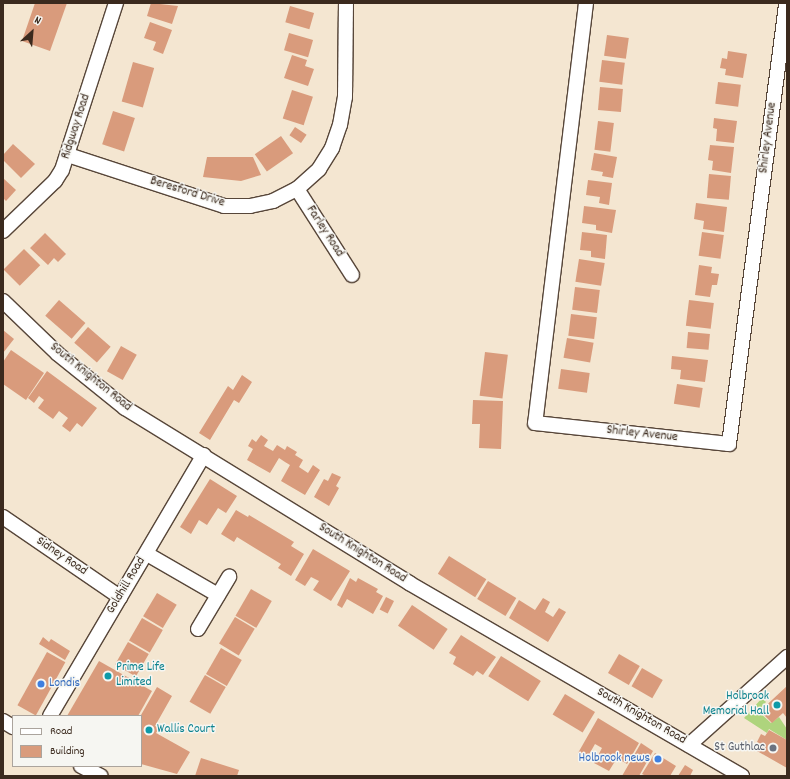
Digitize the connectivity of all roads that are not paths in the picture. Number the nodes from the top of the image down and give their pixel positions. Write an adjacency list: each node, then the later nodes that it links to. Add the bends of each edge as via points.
1 (116, 3): 5 (street, Ridgway Road)
2 (346, 3): 6 (street, Beresford Drive, via 345,97 340,125 332,148 319,168)
3 (586, 3): 4 (street, Shirley Avenue, via 535,423 729,444)
4 (786, 3)
5 (68, 155): 6 (street, Beresford Drive, via 224,206 250,206 273,201); 7 (street, Ridgway Road, via 55,181)
6 (297, 189): 8 (street, Farley Road)
7 (3, 231)
8 (352, 275)
9 (3, 301): 10 (street, South Knighton Road, via 92,383 125,408)
10 (204, 455): 12 (street, Goldhill Road); 21 (street, South Knighton Road, via 408,583)
11 (3, 517): 15 (street, Sidney Road)
12 (147, 554): 14 (street); 15 (street, Goldhill Road)
13 (229, 577): 14 (street)
14 (218, 595): 16 (street)
15 (120, 597): 18 (street, Goldhill Road)
16 (198, 629)
17 (787, 656): 21 (street)
18 (51, 715)
19 (3, 721): 20 (street)
20 (12, 726)
21 (689, 745): 24 (street, South Knighton Road)
22 (83, 767): 23 (street)
23 (101, 776)
24 (742, 776)

